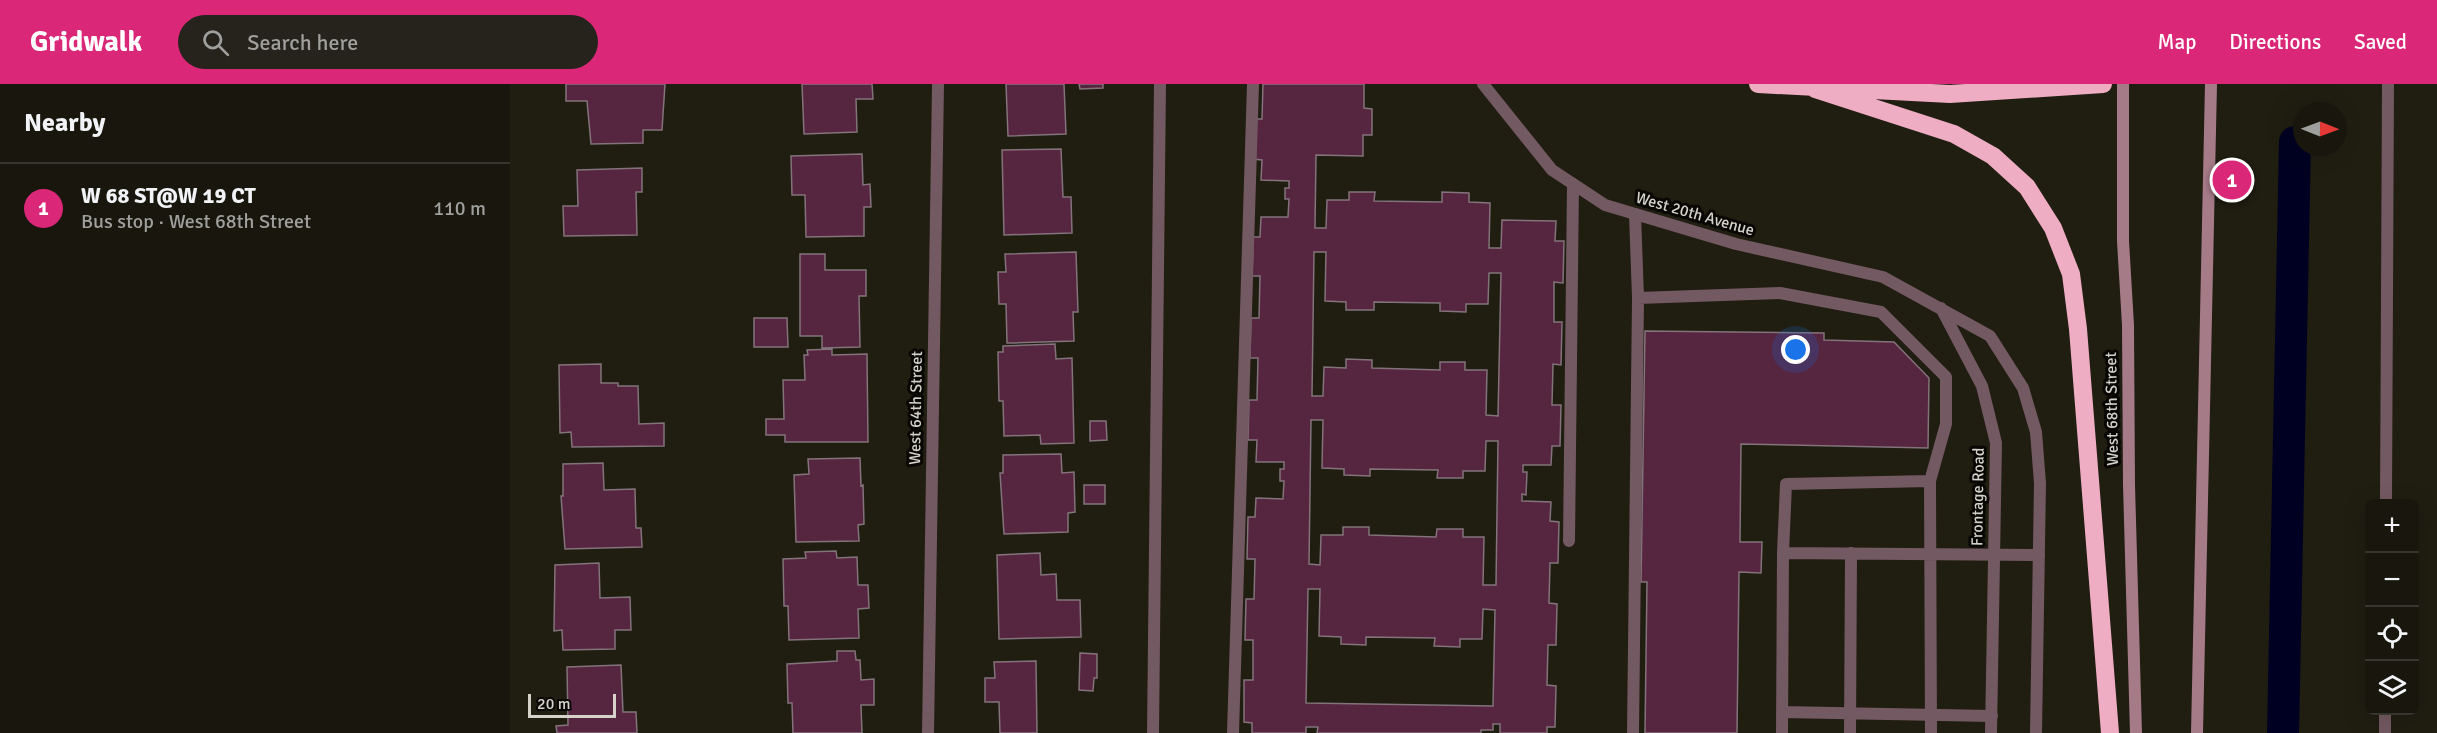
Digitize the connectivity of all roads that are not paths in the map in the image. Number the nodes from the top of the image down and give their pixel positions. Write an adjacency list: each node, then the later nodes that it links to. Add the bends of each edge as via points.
1 (938, 84): 28 (street, West 64th Street)
2 (1160, 84): 29 (street)
3 (1253, 84): 30 (street)
4 (1483, 84): 11 (street, West 20th Avenue, via 1552,170)
5 (1758, 84): 10 (highway)
6 (2103, 84): 10 (highway, via 1950,93)
7 (2123, 84): 38 (main road, West 68th Street, via 2123,241)
8 (2211, 84): 39 (main road)
9 (2388, 84): 16 (street)
10 (1815, 88): 37 (highway, via 1954,134 1994,156 2026,188 2053,228 2071,274 2078,330)
11 (1573, 184): 12 (street, West 20th Avenue, via 1605,205); 17 (street)
12 (1635, 214): 13 (street); 14 (street, West 20th Avenue, via 1736,244 1883,277)
13 (1638, 298): 15 (street, via 1780,293 1881,312 1946,377 1946,424); 31 (street)
14 (1941, 307): 21 (street, Frontage Road, via 1982,386 1996,443); 22 (street, via 1990,336 2023,388 2036,432)
15 (1930, 481): 18 (street, via 1786,484); 20 (street)
16 (2386, 499)
17 (1569, 541)
18 (1783, 553): 19 (street); 23 (street)
19 (1851, 553): 20 (street); 24 (street)
20 (1932, 554): 21 (street); 25 (street)
21 (1994, 554): 22 (street); 27 (street, Frontage Road)
22 (2039, 555): 36 (street)
23 (1782, 712): 24 (street); 32 (street)
24 (1850, 713): 25 (street); 33 (street)
25 (1932, 714): 27 (street); 34 (street)
26 (2385, 715): 40 (street)
27 (1992, 716): 35 (street, Frontage Road)
28 (928, 733)
29 (1153, 733)
30 (1233, 733)
31 (1633, 733)
32 (1782, 733)
33 (1850, 733)
34 (1931, 733)
35 (1991, 733)
36 (2036, 733)
37 (2110, 733)
38 (2136, 733)
39 (2197, 733)
40 (2385, 733)

